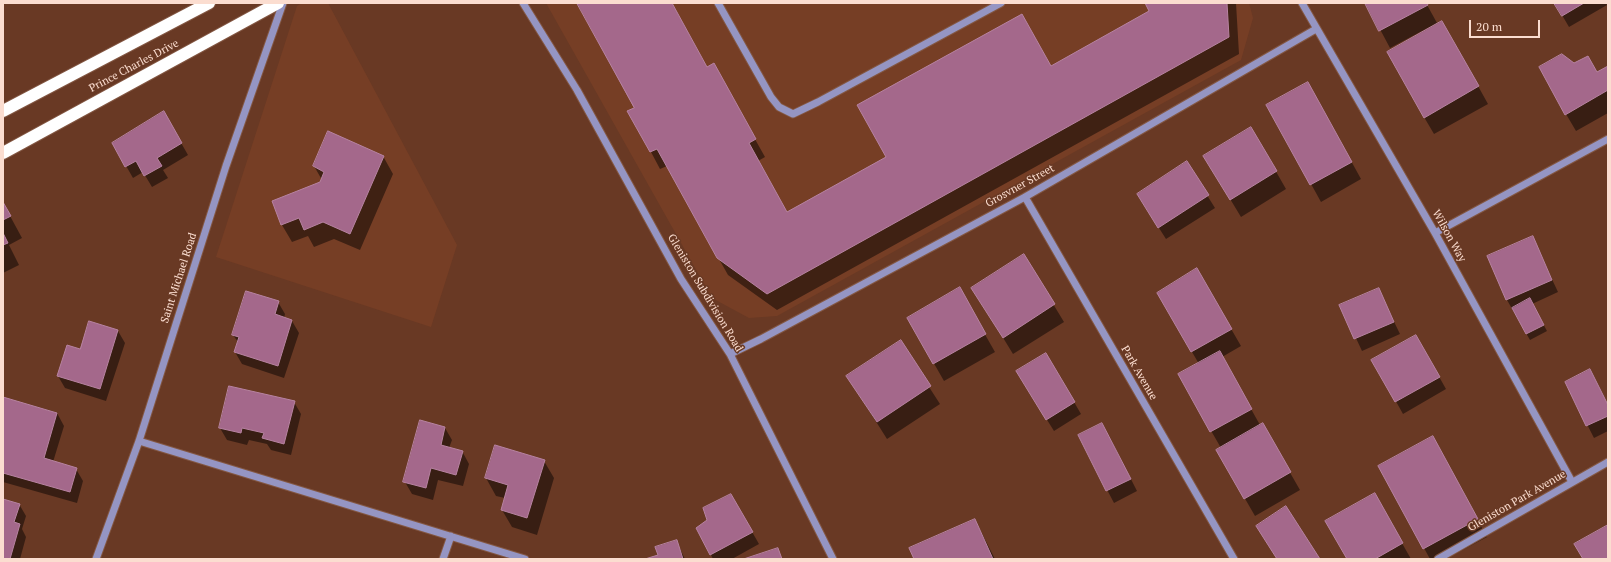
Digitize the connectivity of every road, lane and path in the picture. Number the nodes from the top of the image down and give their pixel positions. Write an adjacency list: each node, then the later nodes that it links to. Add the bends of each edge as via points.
1 (209, 3): 9 (highway, Prince Charles Drive)
2 (278, 3): 11 (highway, Prince Charles Drive)
3 (283, 3): 15 (street, Saint Michael Road, via 226,166)
4 (522, 3): 14 (street, Gleniston Subdivision Road, via 578,90 681,279)
5 (718, 3): 6 (street, via 771,97 778,107 793,114)
6 (1001, 3)
7 (1302, 3): 8 (street, Wilson Way)
8 (1316, 29): 12 (street, Grosvner Street); 13 (street, Wilson Way)
9 (3, 111)
10 (1608, 139): 13 (street)
11 (3, 153)
12 (1025, 197): 14 (street, Grosvner Street); 23 (street, Park Avenue)
13 (1435, 233): 17 (street, Wilson Way)
14 (730, 354): 22 (street, Gleniston Subdivision Road)
15 (139, 441): 18 (street); 19 (street, Saint Michael Road)
16 (1608, 462): 17 (street, Gleniston Park Avenue)
17 (1572, 482): 24 (street, Gleniston Park Avenue)
18 (451, 536): 20 (street); 21 (street)
19 (96, 559)
20 (443, 559)
21 (525, 559)
22 (833, 559)
23 (1234, 559)
24 (1438, 559)

